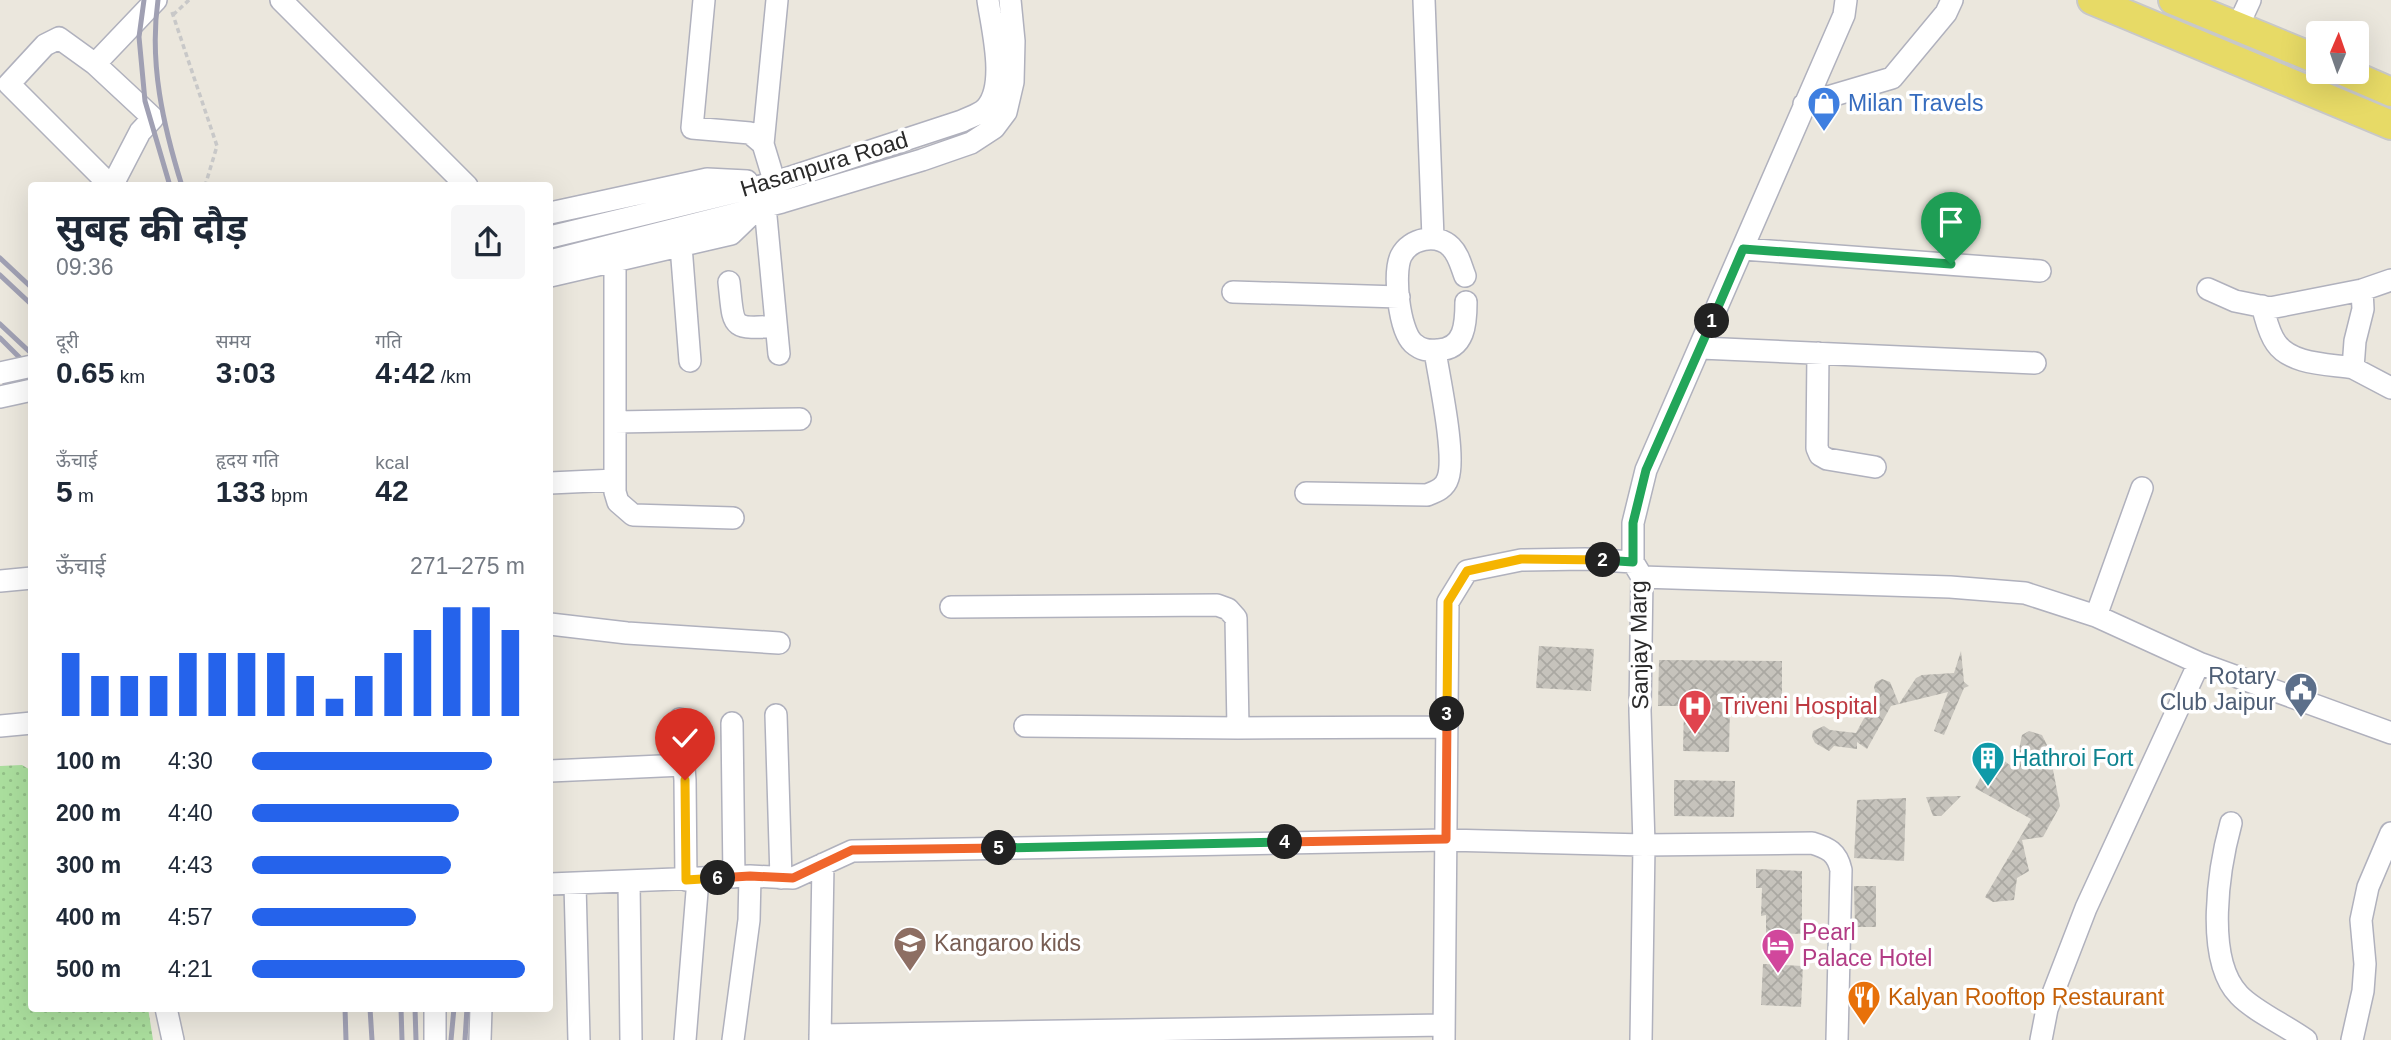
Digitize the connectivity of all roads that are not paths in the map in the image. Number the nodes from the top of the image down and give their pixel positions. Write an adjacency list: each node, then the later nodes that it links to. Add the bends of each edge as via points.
1 (281, 0): 24 (street)
2 (704, 0): 21 (street, via 692,128 750,133)
3 (777, 0): 21 (street)
4 (988, 0): 25 (street, Hasanpura Road, via 998,78 985,110)
5 (1010, 0): 25 (street, Hasanpura Road, via 1013,82 1006,112 994,128 971,143 922,160)
6 (1424, 0): 28 (street)
7 (1846, 0): 19 (street, Sanjay Marg, via 1844,15)
8 (1952, 0): 19 (street, via 1892,78)
9 (2092, 0): 15 (main road)
10 (2173, 0): 13 (main road)
11 (2250, 0): 13 (street)
12 (163, 4): 16 (street)
13 (2238, 26): 14 (main road); 15 (main road)
14 (2306, 55)
15 (2227, 56): 20 (main road)
16 (95, 64): 22 (street, via 59,38 45,45 9,83); 23 (street, via 153,118 140,132)
17 (2370, 83): 18 (main road)
18 (2391, 92)
19 (1804, 104): 30 (street, Sanjay Marg)
20 (2391, 125)
21 (763, 144): 25 (street)
22 (107, 182)
23 (113, 182)
24 (463, 182)
25 (770, 200): 26 (street, via 707,179); 27 (street, Hasanpura Road, via 716,195); 29 (street, via 731,234); 31 (street, via 724,217); 44 (street)
26 (553, 212)
27 (553, 236)
28 (1433, 238): 35 (street, via 1452,248); 41 (street, via 1410,245 1401,255)
29 (681, 246): 32 (street); 49 (street)
30 (1743, 249): 33 (street); 45 (street, Sanjay Marg)
31 (553, 260)
32 (615, 262): 34 (street); 58 (street)
33 (2040, 271)
34 (553, 275)
35 (1465, 276)
36 (2391, 280): 39 (street)
37 (729, 282): 44 (street, via 733,316 740,326)
38 (2208, 289): 43 (street)
39 (2362, 290): 43 (street); 52 (street)
40 (1233, 292): 41 (street)
41 (1399, 298): 46 (street, via 1409,339)
42 (1466, 302): 46 (street, via 1460,341)
43 (2262, 306): 52 (street, via 2277,346 2298,359)
44 (776, 326): 48 (street)
45 (1701, 348): 47 (street); 65 (street, Sanjay Marg, via 1646,470 1633,523)
46 (1435, 351): 63 (street, via 1450,449 1444,486 1427,495)
47 (1818, 353): 50 (street); 59 (street, via 1817,448 1827,459)
48 (779, 354)
49 (690, 361)
50 (2035, 363)
51 (28, 367): 53 (street, bridge)
52 (2353, 368): 54 (street)
53 (0, 373)
54 (2391, 388)
55 (28, 391): 56 (street)
56 (0, 397)
57 (800, 419): 58 (street)
58 (615, 422): 60 (street)
59 (1875, 467)
60 (615, 480): 61 (street); 64 (street, via 618,502 633,514)
61 (553, 483)
62 (2142, 488): 69 (street)
63 (1306, 493)
64 (733, 518)
65 (1637, 569): 69 (street, via 2025,593); 79 (street, via 1585,559 1521,559 1467,571 1448,602); 87 (street, Sanjay Marg)
66 (28, 578): 67 (street)
67 (0, 580)
68 (951, 607): 80 (street, via 1203,605 1228,609 1237,618)
69 (2096, 616): 72 (street)
70 (553, 624): 71 (street)
71 (779, 643)
72 (2199, 663): 81 (street); 109 (street, via 2086,908 2047,1009)
73 (776, 715): 90 (street)
74 (680, 719): 82 (street)
75 (28, 723): 77 (street)
76 (732, 723): 89 (street)
77 (0, 726)
78 (1025, 726): 80 (street)
79 (1447, 727): 80 (street); 86 (street)
80 (1238, 728)
81 (2391, 733)
82 (683, 765): 83 (street); 91 (street)
83 (553, 771)
84 (2231, 823): 110 (street, via 2220,862 2216,911 2227,979 2240,996)
85 (2391, 833): 111 (street, via 2368,887 2361,920 2363,991)
86 (1446, 839): 87 (street); 88 (street, via 852,850); 98 (street)
87 (1644, 845): 107 (street, Sanjay Marg); 108 (street, via 1792,842 1829,848 1839,859 1841,870)
88 (823, 864): 90 (street, via 793,878); 99 (street)
89 (742, 877): 90 (street); 91 (street); 106 (street, via 749,920)
90 (781, 878)
91 (692, 879): 92 (street); 105 (street)
92 (629, 882): 94 (street); 104 (street)
93 (553, 884): 94 (street)
94 (575, 884): 103 (street)
95 (167, 1012): 100 (street)
96 (435, 1012): 101 (street)
97 (481, 1012): 102 (street)
98 (1444, 1033): 99 (street)
99 (820, 1038)
100 (173, 1040)
101 (435, 1040)
102 (480, 1040)
103 (579, 1040)
104 (631, 1040)
105 (685, 1040)
106 (733, 1040)
107 (1640, 1040)
108 (1837, 1040)
109 (2041, 1040)
110 (2306, 1040)
111 (2352, 1040)

